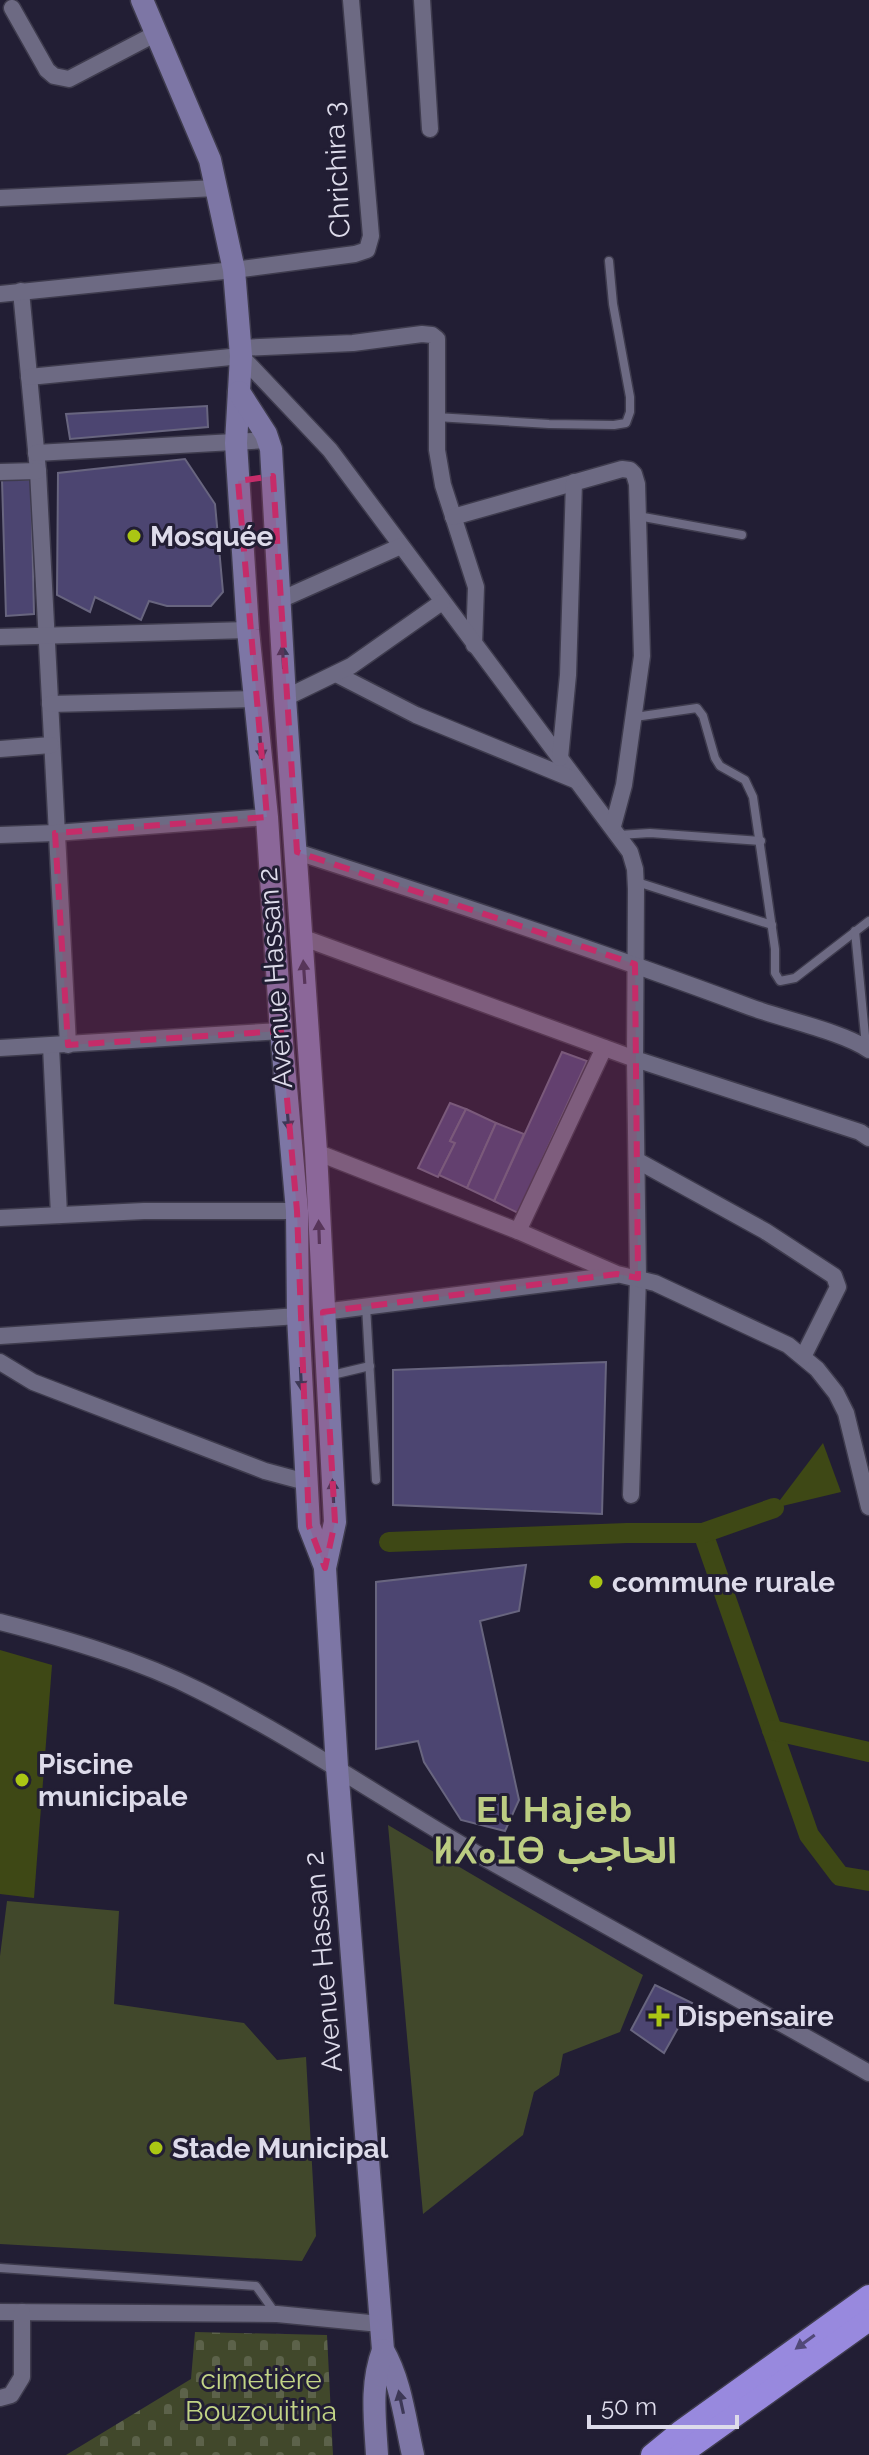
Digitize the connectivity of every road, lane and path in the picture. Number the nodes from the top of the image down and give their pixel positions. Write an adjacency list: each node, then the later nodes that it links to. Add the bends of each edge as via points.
1 (142, 0): 5 (main road, Avenue Hassan 2)
2 (351, 0): 10 (street, Chrichira 3, via 370,247 363,253)
3 (422, 0): 6 (street)
4 (7, 8): 5 (street, via 47,70 60,78 69,79)
5 (157, 33): 7 (main road, Avenue Hassan 2)
6 (430, 129)
7 (217, 188): 8 (street); 10 (main road, Avenue Hassan 2)
8 (0, 198)
9 (609, 261): 16 (lane, via 630,397 626,423)
10 (234, 270): 11 (street); 13 (main road, Avenue Hassan 2)
11 (21, 291): 12 (street); 14 (street)
12 (0, 294)
13 (241, 352): 14 (street); 15 (main road, Avenue Hassan 2); 16 (street, via 432,335 439,343); 28 (street, via 330,450)
14 (29, 377): 19 (street)
15 (239, 392): 17 (main road, Avenue Hassan 2); 18 (main road, Avenue Hassan 2)
16 (435, 417): 26 (street, via 441,473)
17 (268, 440): 18 (street); 22 (main road, Avenue Hassan 2)
18 (236, 443): 19 (street); 23 (main road, Avenue Hassan 2)
19 (36, 453): 20 (street)
20 (38, 471): 21 (street); 32 (street)
21 (0, 472)
22 (273, 476): 23 (main road); 29 (main road, Avenue Hassan 2)
23 (238, 481): 31 (main road, Avenue Hassan 2)
24 (574, 482): 25 (street, via 630,470 637,484); 26 (street); 42 (street)
25 (638, 516): 27 (lane); 39 (street, via 642,656)
26 (453, 517): 34 (street, via 476,587)
27 (742, 535)
28 (401, 546): 29 (street); 30 (street)
29 (280, 600): 36 (main road, Avenue Hassan 2, one-way to 29)
30 (442, 602): 34 (street); 35 (street)
31 (248, 630): 32 (street); 37 (main road, Avenue Hassan 2)
32 (46, 634): 33 (street); 38 (street)
33 (0, 637)
34 (474, 645): 42 (street)
35 (336, 674): 36 (street); 43 (street, via 416,715)
36 (285, 698): 49 (main road, Avenue Hassan 2)
37 (256, 699): 38 (street); 44 (main road, Avenue Hassan 2, one-way to 44)
38 (50, 704): 40 (street)
39 (635, 717): 45 (street); 48 (lane, via 699,710 720,766 749,786)
40 (51, 745): 41 (street); 46 (street)
41 (0, 749)
42 (560, 758): 43 (street)
43 (578, 781): 45 (street)
44 (267, 817): 46 (street); 56 (main road, Avenue Hassan 2)
45 (616, 830): 48 (lane); 50 (street, via 630,852)
46 (55, 833): 47 (street); 57 (street)
47 (0, 835)
48 (761, 841): 52 (lane)
49 (297, 852): 54 (main road, Avenue Hassan 2); 55 (street)
50 (636, 882): 52 (lane); 55 (street)
51 (869, 921): 53 (lane)
52 (772, 925): 53 (lane, via 780,981 795,978)
53 (855, 931): 60 (lane)
54 (301, 937): 59 (street); 63 (main road, Avenue Hassan 2, one-way to 54)
55 (635, 964): 60 (street); 61 (street)
56 (281, 1031): 57 (street); 65 (main road, Avenue Hassan 2, one-way to 65)
57 (59, 1045): 58 (street); 66 (street)
58 (0, 1048)
59 (604, 1048): 61 (street); 68 (street)
60 (867, 1049)
61 (635, 1059): 62 (street); 64 (street)
62 (869, 1138)
63 (316, 1152): 68 (street); 72 (main road, Avenue Hassan 2, one-way to 63)
64 (638, 1161): 70 (street); 75 (street, via 834,1276 836,1293)
65 (297, 1211): 66 (street); 73 (main road, Avenue Hassan 2)
66 (59, 1215): 67 (street)
67 (0, 1218)
68 (518, 1231): 69 (street)
69 (617, 1274): 70 (street); 71 (street)
70 (638, 1278): 75 (street, via 735,1319); 81 (street)
71 (366, 1306): 72 (street); 77 (lane)
72 (323, 1312): 78 (main road, Avenue Hassan 2)
73 (298, 1316): 74 (street); 80 (main road, Avenue Hassan 2, one-way to 80)
74 (0, 1336)
75 (803, 1357): 82 (street, via 827,1380 846,1413)
76 (0, 1362): 80 (street, via 33,1382)
77 (370, 1366): 78 (lane); 79 (lane)
78 (328, 1376): 83 (main road, Avenue Hassan 2, one-way to 78, via 335,1522)
79 (376, 1480)
80 (306, 1482): 83 (main road, Avenue Hassan 2, via 309,1526)
81 (631, 1495)
82 (869, 1507)
83 (325, 1568): 85 (main road, Avenue Hassan 2)
84 (0, 1622): 85 (street, via 102,1651 198,1690)
85 (337, 1767): 86 (street, via 487,1859); 93 (main road, Avenue Hassan 2)
86 (869, 2073)
87 (0, 2268): 91 (lane, via 256,2286)
88 (869, 2296): 98 (highway, one-way to 98)
89 (0, 2312): 90 (street)
90 (22, 2312): 91 (street); 95 (street, via 22,2377 11,2395)
91 (277, 2314): 93 (street)
92 (869, 2320): 99 (highway)
93 (380, 2324): 94 (main road, Avenue Hassan 2)
94 (383, 2350): 96 (main road, via 373,2396); 97 (main road, one-way to 94)
95 (0, 2398)
96 (377, 2455)
97 (413, 2455)
98 (652, 2455)
99 (680, 2455)

